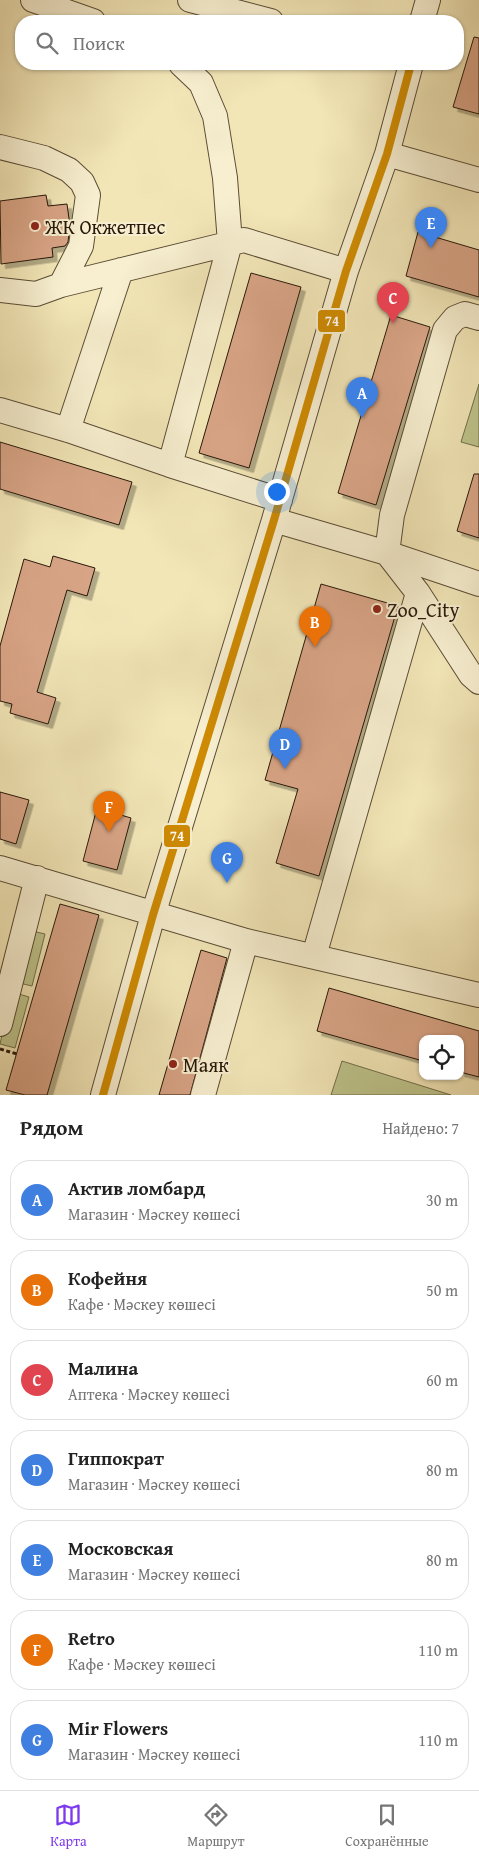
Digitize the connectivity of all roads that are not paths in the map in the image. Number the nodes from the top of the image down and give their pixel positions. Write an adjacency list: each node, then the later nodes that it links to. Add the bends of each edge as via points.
1 (33, 0): 4 (street)
2 (190, 0): 5 (street)
3 (428, 0): 6 (street)
4 (76, 15)
5 (248, 15)
6 (424, 15)
7 (187, 70): 12 (street, via 201,83 215,116 225,178)
8 (409, 70): 10 (street)
9 (0, 147): 15 (street, via 44,158 69,170 82,182 88,196 81,246)
10 (387, 154): 11 (street); 14 (street)
11 (479, 180)
12 (230, 243): 13 (street); 14 (street, via 244,240); 20 (street)
13 (121, 270): 15 (street); 19 (street)
14 (346, 271): 21 (street)
15 (61, 285): 16 (street, via 36,294)
16 (0, 290)
17 (479, 318): 22 (street, via 465,314 455,318 445,330 392,516)
18 (0, 410): 19 (street)
19 (68, 430): 20 (street)
20 (170, 465): 21 (street)
21 (277, 510): 22 (street); 28 (street)
22 (387, 553): 23 (street); 24 (street)
23 (479, 584)
24 (418, 593): 25 (street, via 471,675); 30 (street)
25 (479, 682)
26 (0, 868): 27 (street)
27 (37, 878): 28 (street); 32 (street)
28 (153, 914): 29 (street); 33 (street)
29 (246, 940): 30 (street); 34 (street)
30 (314, 956): 31 (street)
31 (479, 996)
32 (0, 1024)
33 (103, 1095)
34 (203, 1095)

